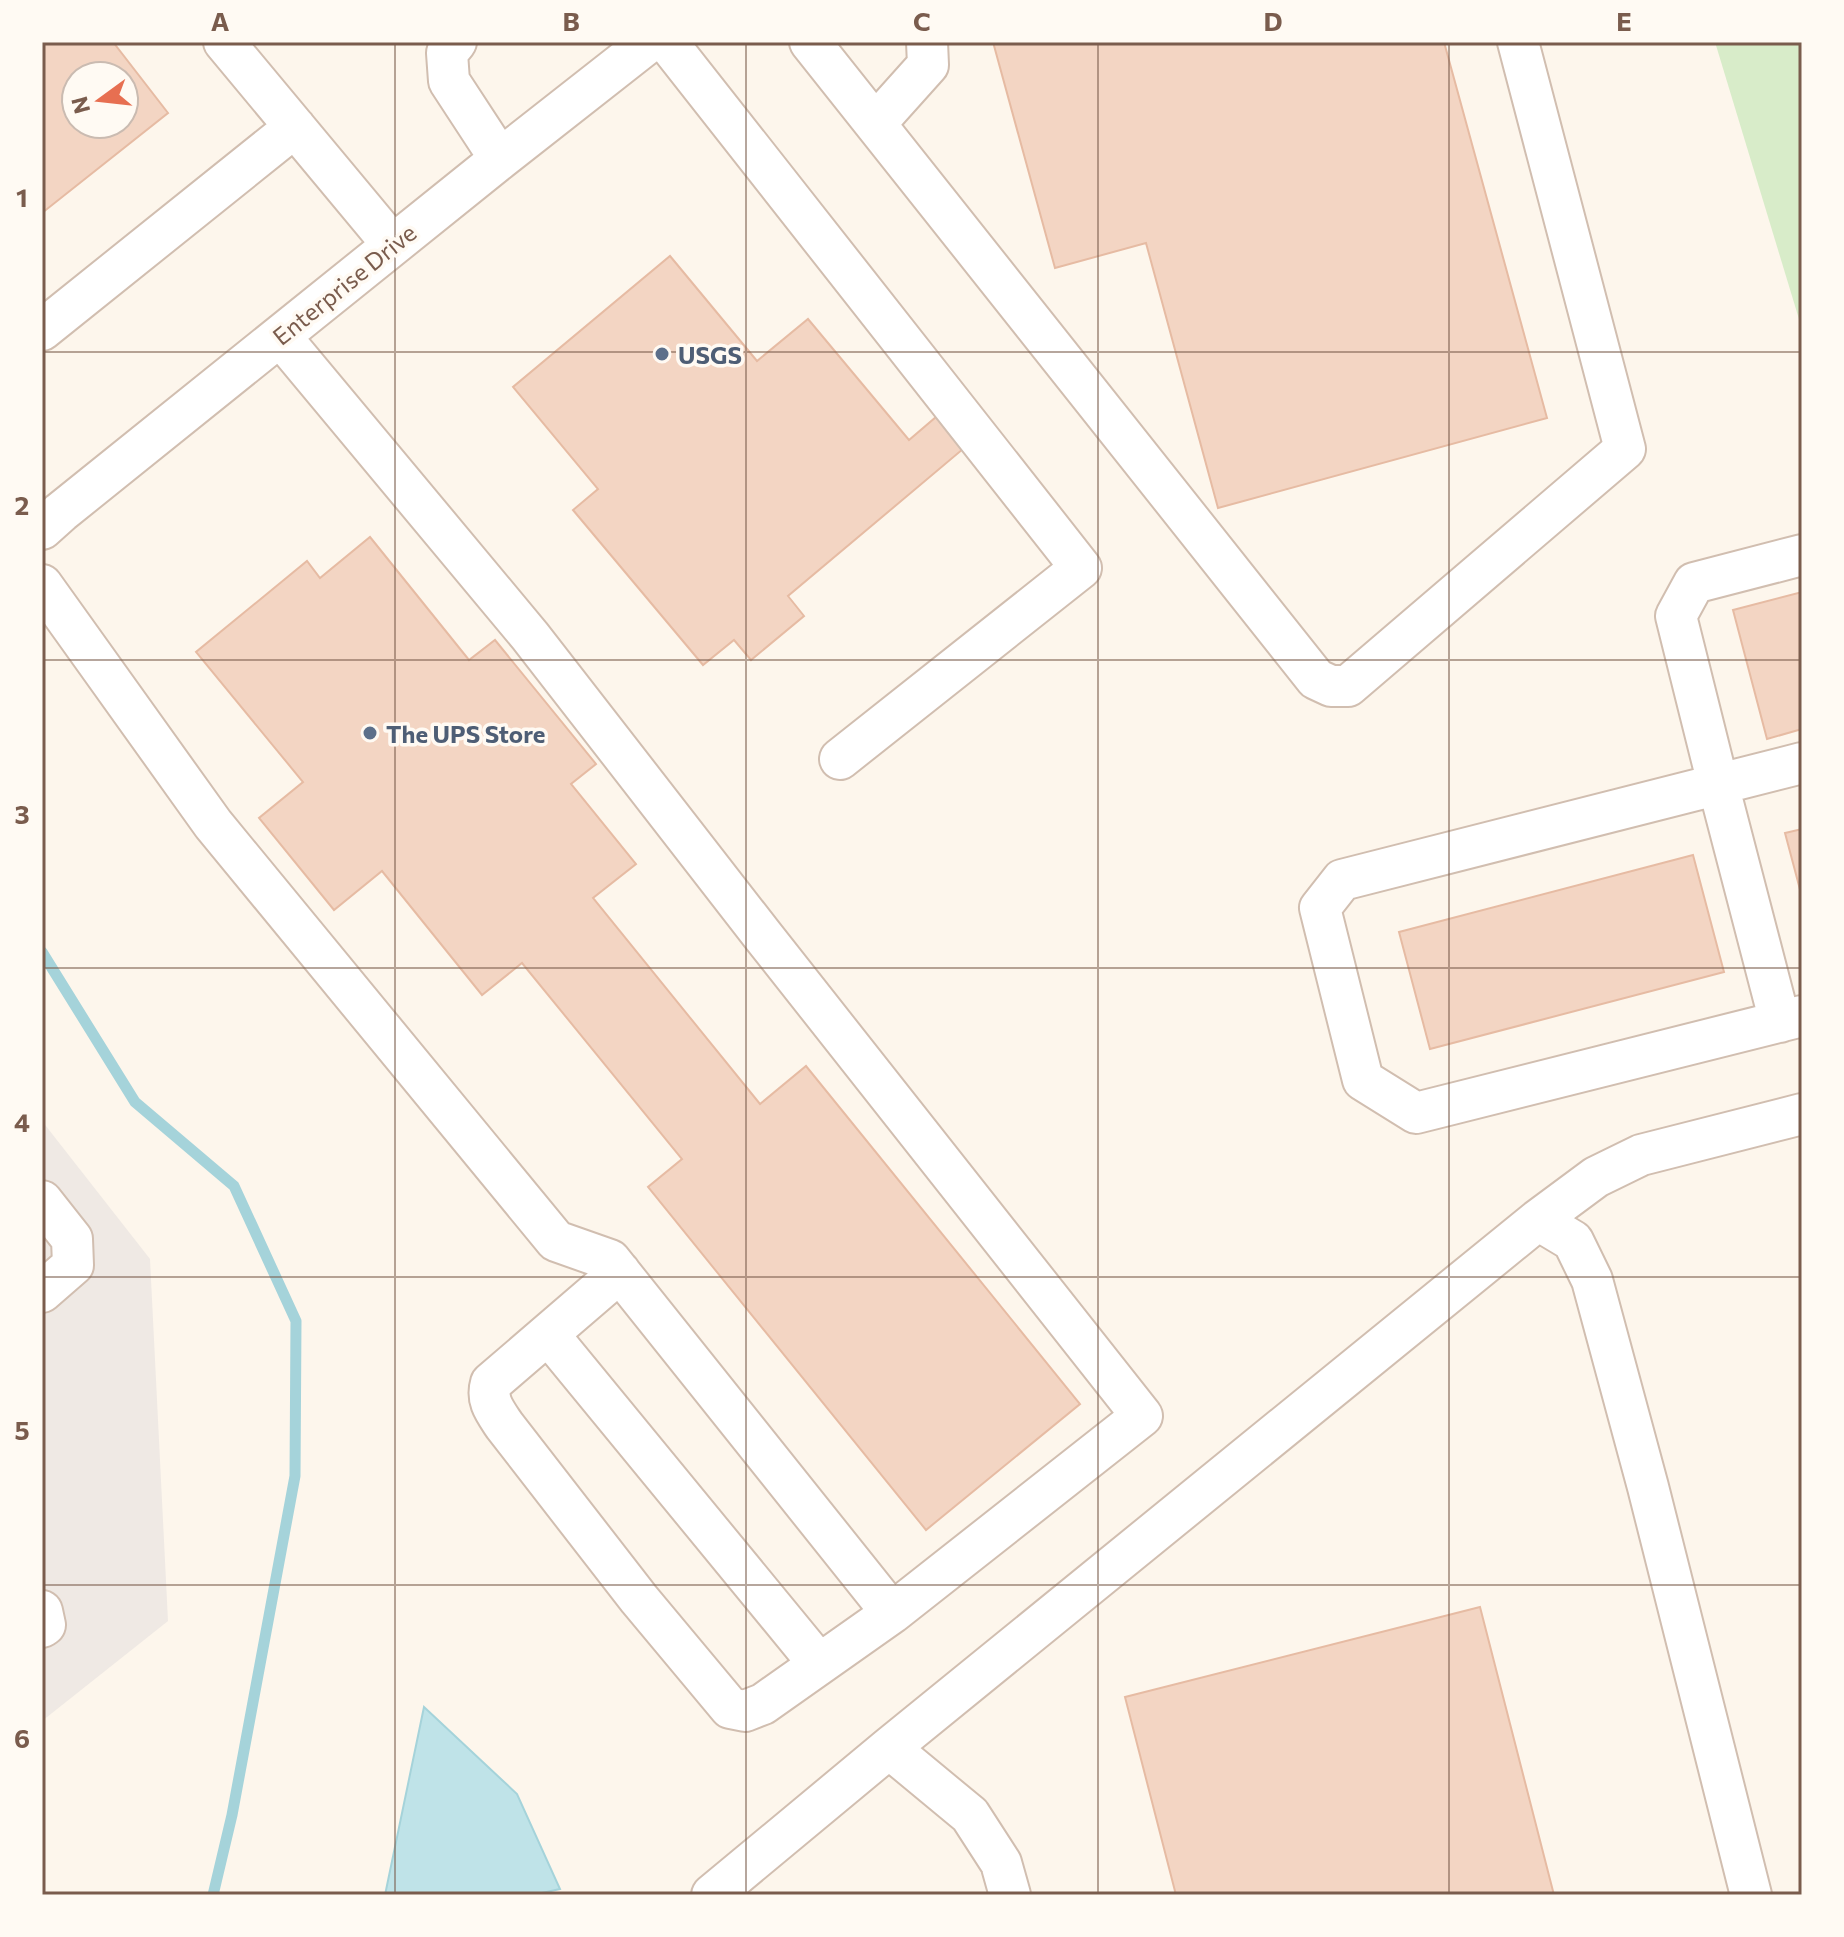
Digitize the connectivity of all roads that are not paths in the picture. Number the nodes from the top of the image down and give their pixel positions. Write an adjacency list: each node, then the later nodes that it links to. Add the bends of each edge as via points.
1 (224, 42): 9 (street)
2 (456, 42): 10 (street, via 447,53 449,81)
3 (649, 42): 10 (street, Enterprise Drive)
4 (667, 42): 17 (street, via 1081,568)
5 (810, 42): 8 (street)
6 (927, 42): 8 (street, via 928,65)
7 (1518, 42): 8 (street, via 1625,449 1348,686 1316,679)
8 (876, 123)
9 (295, 127): 11 (street); 12 (street)
10 (500, 159): 11 (street, Enterprise Drive)
11 (393, 245): 13 (street, Enterprise Drive)
12 (42, 330)
13 (280, 336): 14 (street, Enterprise Drive); 28 (street, via 530,636 1142,1416)
14 (48, 510)
15 (1802, 555): 19 (street, via 1694,583 1676,616)
16 (42, 585): 24 (street, via 213,824 556,1241 610,1260)
17 (840, 759)
18 (1802, 763): 19 (street)
19 (1718, 784): 20 (street); 20 (street, via 1342,880 1320,908 1363,1080 1416,1113)
20 (1791, 1019)
21 (1802, 1114): 23 (street, via 1641,1155 1596,1177)
22 (42, 1201): 25 (street, via 72,1239 73,1265)
23 (1538, 1220): 31 (street); 34 (street, via 1573,1241 1592,1280)
24 (620, 1272): 26 (street); 28 (street)
25 (42, 1292)
26 (548, 1334): 30 (street); 30 (street, via 491,1383 491,1407 639,1599 730,1708 745,1711 763,1704)
27 (42, 1611): 29 (street)
28 (892, 1613): 30 (street)
29 (42, 1627)
30 (819, 1664)
31 (889, 1748): 32 (street); 33 (street, via 970,1815 1001,1863)
32 (712, 1895)
33 (1010, 1895)
34 (1751, 1895)

